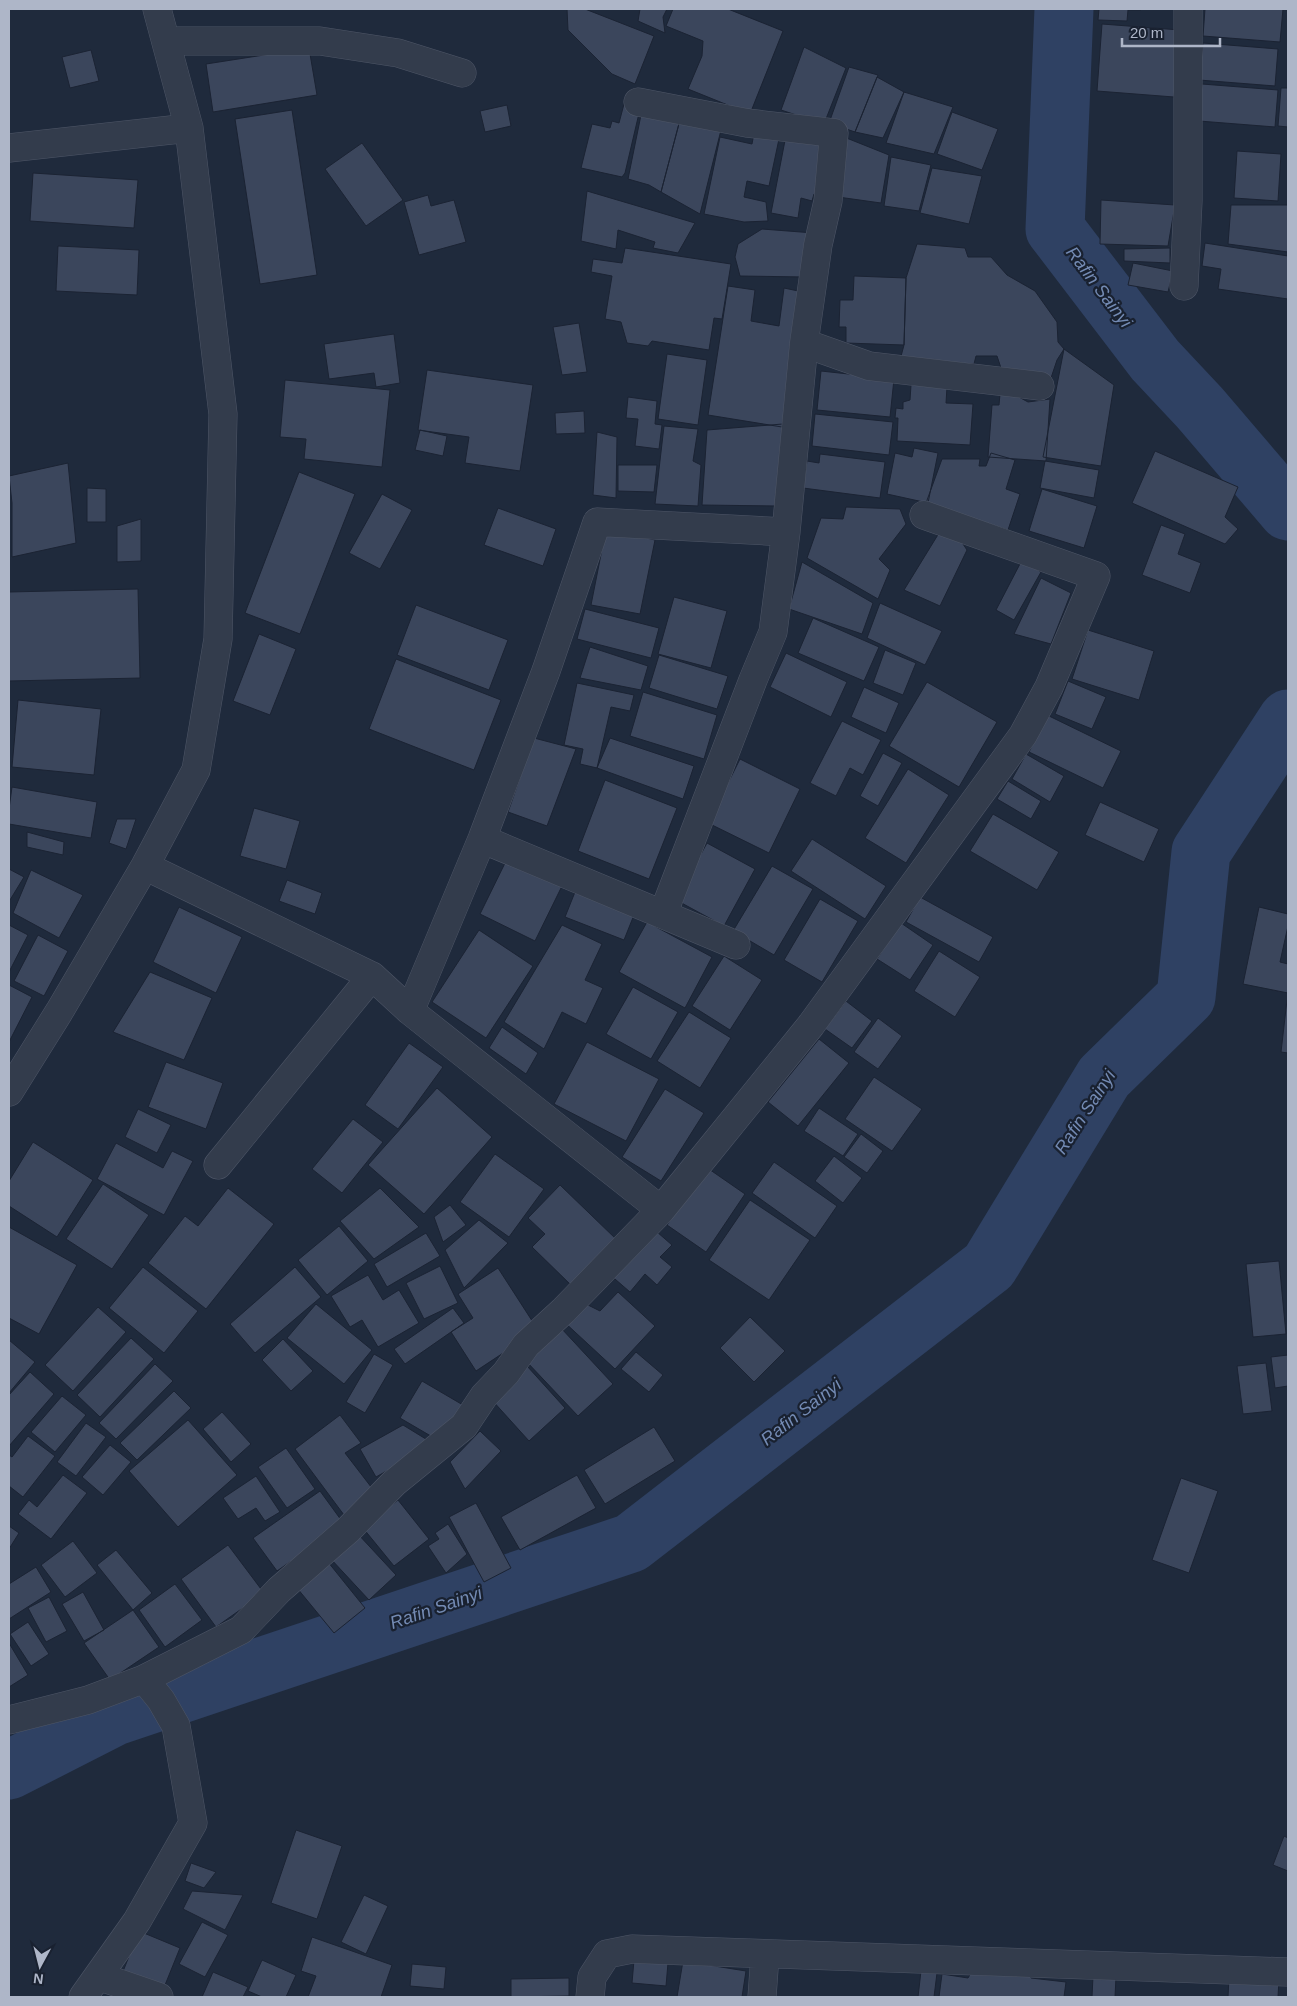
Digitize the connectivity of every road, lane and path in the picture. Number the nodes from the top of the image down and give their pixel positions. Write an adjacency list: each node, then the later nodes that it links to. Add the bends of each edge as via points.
1 (157, 9): 3 (street)
2 (1188, 9): 8 (street, via 1188,201)
3 (166, 41): 4 (street, via 320,41 398,53); 6 (street)
4 (462, 72)
5 (638, 102): 9 (street, via 747,123 834,134 828,201 818,245)
6 (189, 128): 7 (street); 14 (street, via 223,414 218,639 196,770)
7 (9, 148)
8 (1184, 286)
9 (804, 343): 10 (street, via 870,366); 12 (street)
10 (1040, 386)
11 (924, 515): 21 (street, via 1096,576 1049,687 1023,735 811,1025)
12 (786, 532): 13 (street, via 597,522 546,671); 15 (street, via 773,632)
13 (482, 840): 15 (street); 18 (street)
14 (145, 866): 17 (street); 19 (street)
15 (663, 914): 16 (street)
16 (736, 944)
17 (372, 976): 18 (street); 20 (street)
18 (410, 1011): 21 (street)
19 (9, 1092)
20 (218, 1165)
21 (661, 1210): 22 (street, via 526,1345 464,1426 394,1483 348,1530 279,1590 241,1630)
22 (144, 1678): 23 (street, via 88,1700); 26 (street, via 176,1726 193,1823 137,1921)
23 (9, 1720)
24 (765, 1955): 25 (street); 28 (street, via 632,1949 607,1954 592,1977); 29 (street)
25 (1288, 1972)
26 (91, 1987): 27 (street)
27 (159, 1997)
28 (590, 1997)
29 (762, 1997)

